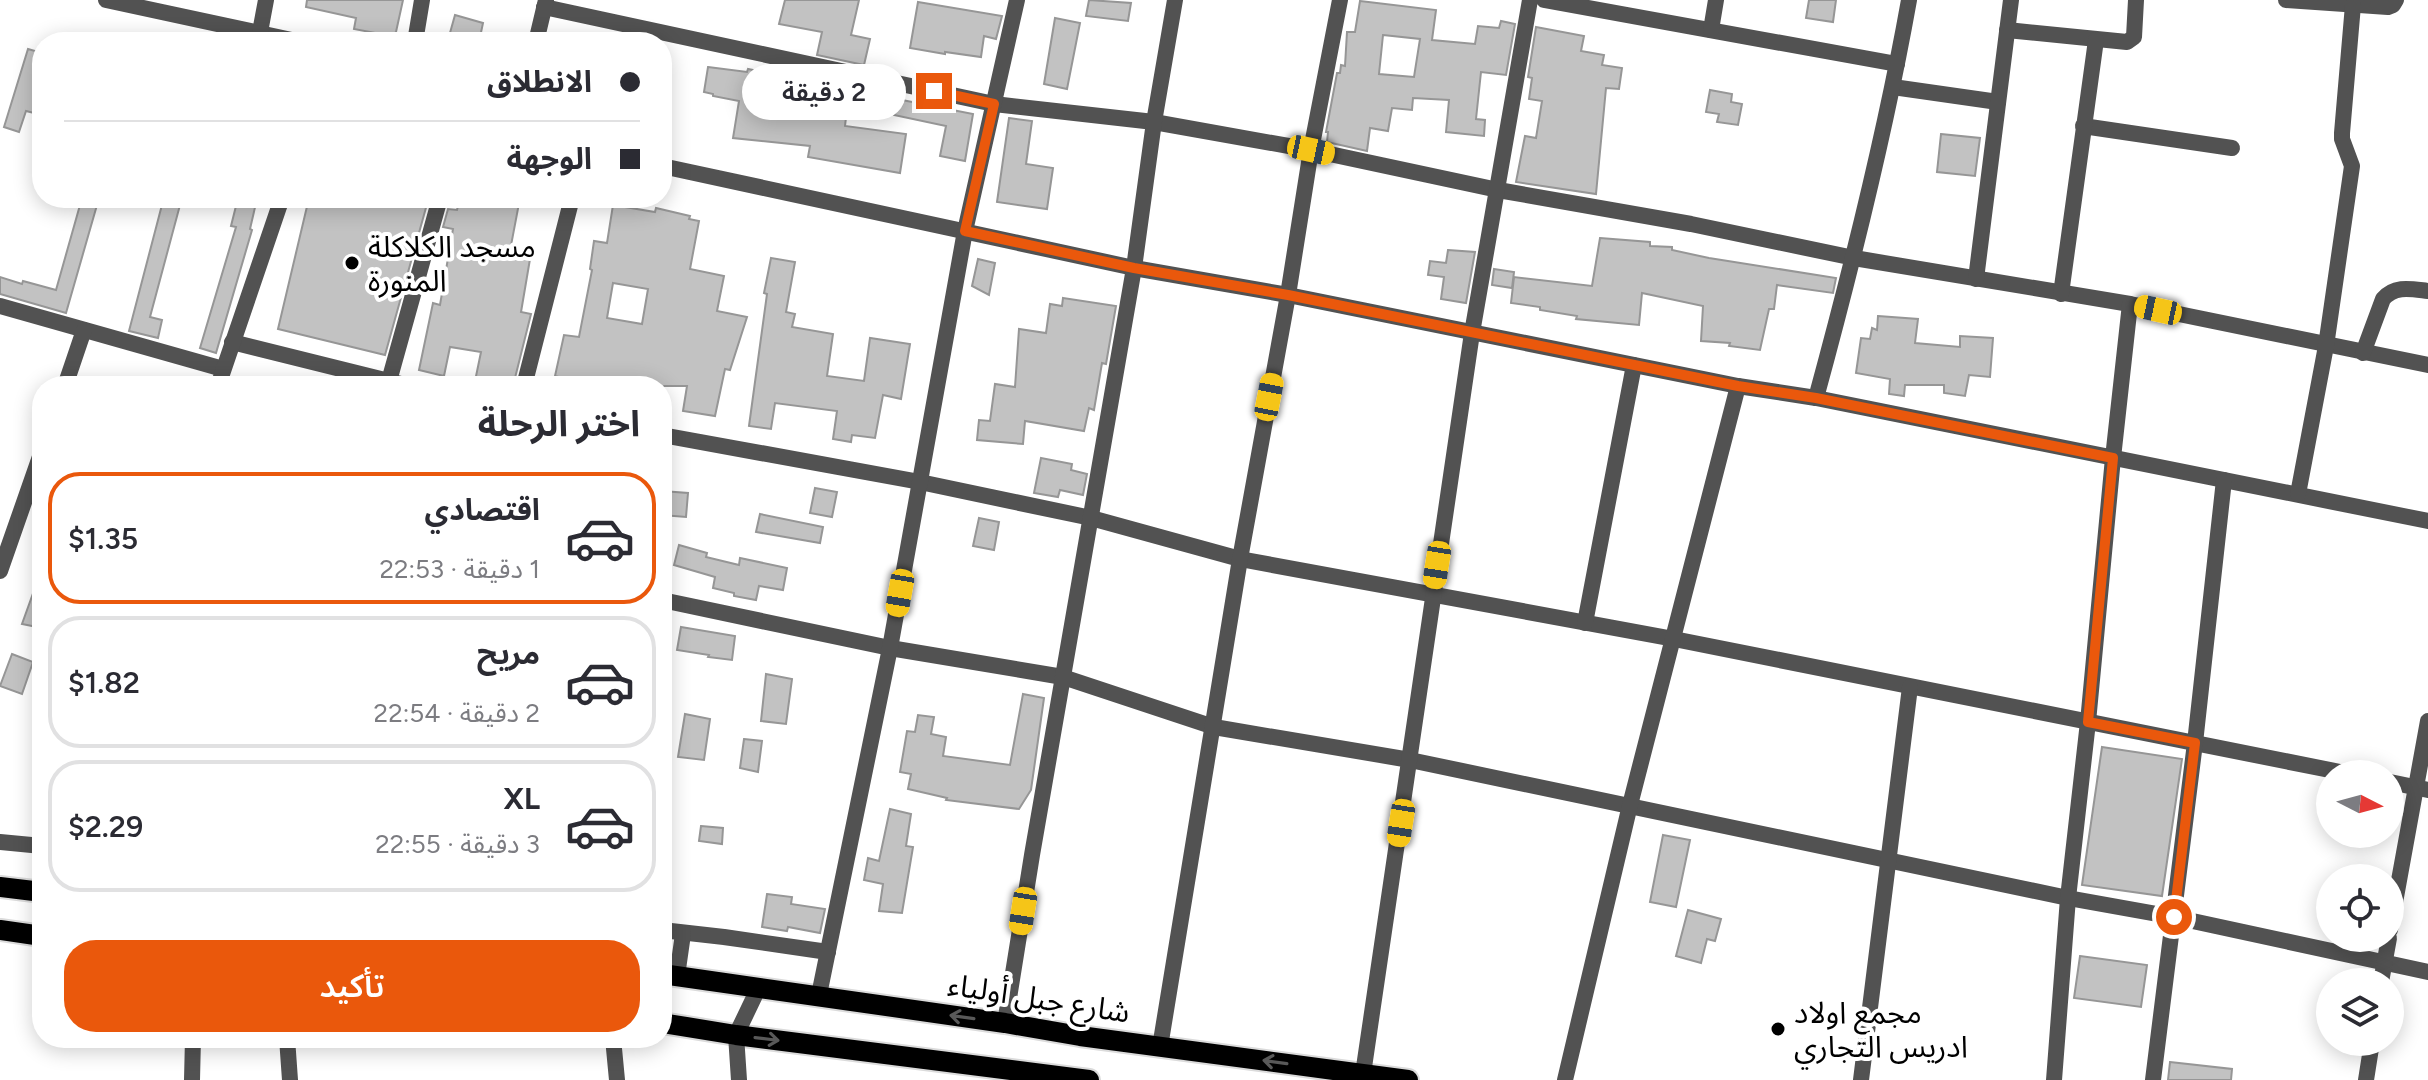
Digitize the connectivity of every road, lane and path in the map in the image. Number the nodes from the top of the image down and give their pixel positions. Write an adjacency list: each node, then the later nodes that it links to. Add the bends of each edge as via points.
1 (106, 0): 15 (street)
2 (266, 0): 20 (street)
3 (422, 0): 21 (street)
4 (1017, 0): 27 (street)
5 (1175, 0): 28 (street)
6 (1340, 0): 31 (street)
7 (1530, 0): 33 (street)
8 (1544, 0): 18 (street)
9 (1716, 0): 18 (street)
10 (1909, 0): 24 (street)
11 (2011, 0): 19 (street)
12 (2136, 0): 23 (street, via 2132,41)
13 (2286, 0): 17 (street)
14 (2396, 0): 17 (street, via 2388,7)
15 (128, 2): 20 (street)
16 (545, 3): 22 (street); 27 (street)
17 (2353, 5): 49 (street, via 2342,133 2352,166)
18 (1711, 30): 24 (street)
19 (2007, 30): 23 (street); 26 (street)
20 (260, 32)
21 (417, 32)
22 (538, 32)
23 (2096, 40): 29 (street)
24 (1897, 64): 25 (street)
25 (1893, 87): 26 (street); 38 (street)
26 (1998, 102): 40 (street)
27 (994, 104): 28 (street); 37 (street)
28 (1154, 122): 31 (street); 39 (street)
29 (2083, 126): 30 (street); 42 (street)
30 (2232, 148)
31 (1311, 150): 33 (street); 43 (street)
32 (672, 168): 37 (street)
33 (1498, 190): 38 (street); 47 (street)
34 (279, 208): 48 (street)
35 (437, 208): 57 (street)
36 (569, 208): 58 (street)
37 (965, 231): 39 (street); 65 (street)
38 (1854, 258): 40 (street); 60 (street)
39 (1134, 268): 43 (street); 67 (street)
40 (1976, 279): 42 (street)
41 (2428, 291): 50 (street, via 2401,288 2389,293)
42 (2061, 294): 44 (street)
43 (1288, 295): 47 (street); 69 (street)
44 (2130, 304): 49 (street); 62 (street)
45 (0, 306): 46 (street)
46 (84, 330): 53 (street); 54 (street)
47 (1472, 333): 51 (street); 71 (street)
48 (232, 342): 53 (street); 56 (street)
49 (2326, 346): 50 (street); 66 (street)
50 (2363, 353): 52 (street)
51 (1634, 365): 59 (street); 73 (street)
52 (2428, 365)
53 (223, 369): 55 (street)
54 (68, 376)
55 (221, 376)
56 (369, 376)
57 (390, 376)
58 (527, 376)
59 (1738, 386): 60 (street); 74 (street)
60 (1816, 398): 62 (street)
61 (672, 437): 65 (street)
62 (2113, 458): 64 (street); 79 (street)
63 (32, 480): 70 (street)
64 (2224, 480): 66 (street); 81 (street)
65 (920, 482): 67 (street); 75 (street)
66 (2298, 494): 68 (street)
67 (1091, 518): 69 (street); 76 (street)
68 (2428, 521)
69 (1240, 559): 71 (street); 80 (street)
70 (0, 571)
71 (1432, 594): 73 (street); 82 (street)
72 (672, 603): 75 (street)
73 (1585, 623): 74 (street)
74 (1674, 639): 77 (street); 85 (street)
75 (890, 648): 76 (street); 98 (street)
76 (1063, 677): 80 (street); 107 (street)
77 (1910, 687): 79 (street); 88 (street)
78 (2428, 721): 84 (street)
79 (2088, 722): 81 (street); 92 (street)
80 (1214, 727): 82 (street); 110 (street)
81 (2195, 743): 83 (street); 93 (street)
82 (1410, 760): 85 (street); 115 (street)
83 (2316, 767)
84 (2422, 788): 89 (street)
85 (1630, 805): 88 (street); 122 (street)
86 (0, 842): 87 (street)
87 (32, 845)
88 (1890, 859): 92 (street); 123 (street)
89 (2404, 868)
90 (0, 887): 91 (main road)
91 (32, 891)
92 (2068, 898): 93 (street); 124 (street)
93 (2174, 917): 100 (street); 125 (street)
94 (0, 930): 97 (main road)
95 (672, 932): 96 (street)
96 (683, 934): 98 (street); 102 (street)
97 (32, 935)
98 (828, 952): 106 (street)
99 (2386, 952): 100 (street)
100 (2384, 963): 101 (street); 103 (street)
101 (2383, 968)
102 (672, 969)
103 (2428, 972)
104 (672, 975): 105 (main road, شارع جبل أولياء)
105 (759, 987): 106 (main road, شارع جبل أولياء); 109 (street)
106 (819, 995): 107 (main road, شارع جبل أولياء, one-way to 106)
107 (1005, 1023): 110 (main road, شارع جبل أولياء)
108 (672, 1025): 109 (main road)
109 (736, 1035): 119 (street); 120 (main road, one-way to 120)
110 (1160, 1047): 115 (main road, شارع جبل أولياء, one-way to 110)
111 (193, 1048): 116 (street)
112 (288, 1048): 117 (street)
113 (614, 1048): 118 (street)
114 (2370, 1056): 126 (street)
115 (1363, 1074): 121 (main road, شارع جبل أولياء)
116 (192, 1080)
117 (290, 1080)
118 (617, 1080)
119 (739, 1080)
120 (1089, 1080)
121 (1408, 1080)
122 (1565, 1080)
123 (1861, 1080)
124 (2054, 1080)
125 (2153, 1080)
126 (2366, 1080)

